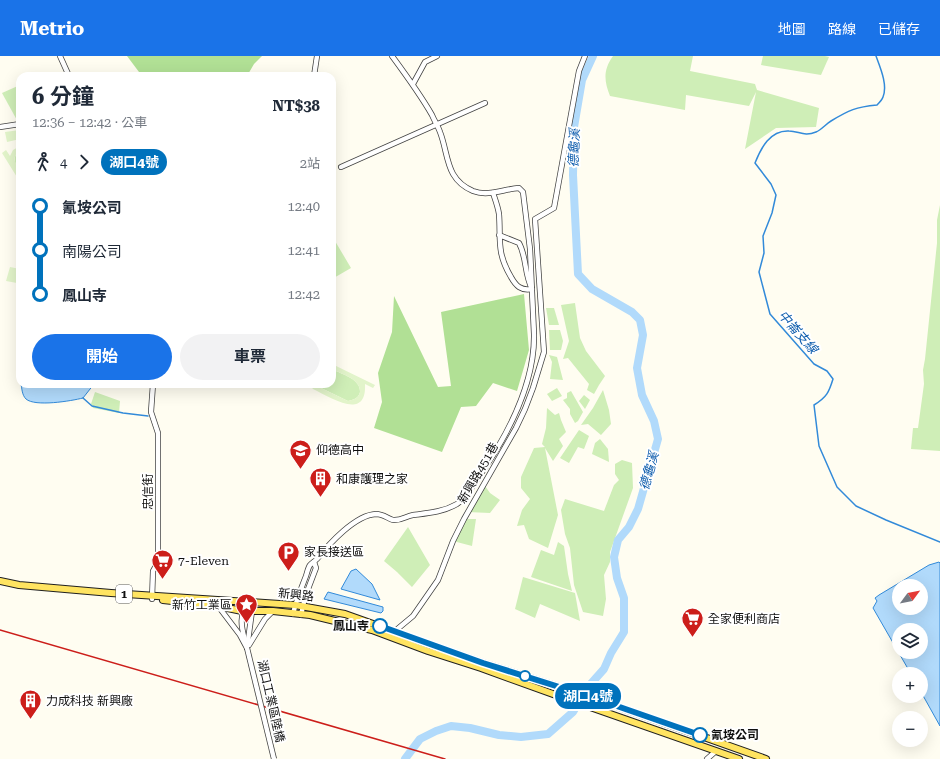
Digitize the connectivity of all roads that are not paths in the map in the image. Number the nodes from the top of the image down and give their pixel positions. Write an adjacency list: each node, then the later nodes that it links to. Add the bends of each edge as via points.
1 (60, 56): 6 (street)
2 (317, 56): 7 (street)
3 (392, 56): 8 (street)
4 (437, 56): 8 (street, via 425,62)
5 (585, 56): 31 (street, 新興路451巷, via 579,71 554,208 535,219 544,352 525,409 464,519 438,580 413,616)
6 (68, 72)
7 (315, 72)
8 (413, 84): 11 (street)
9 (485, 103): 11 (street)
10 (16, 125): 12 (street)
11 (436, 125): 13 (street); 14 (street, via 440,131 447,162 458,180 473,190)
12 (0, 127)
13 (341, 167)
14 (493, 193): 15 (street, via 499,213); 16 (street, via 519,188 523,192)
15 (499, 235): 16 (street, via 519,243 524,253 528,281); 16 (street, via 504,266 517,286)
16 (532, 289): 18 (street, via 534,347 528,378 512,422 489,463 466,495 458,504 430,514 392,520 376,514 361,520 331,542)
17 (153, 388): 21 (street, 忠信街, via 151,412 158,433 158,562 153,571)
18 (314, 562): 23 (street, via 310,565); 25 (street, via 316,568)
19 (0, 581): 21 (main road, 新興路 / 1)
20 (0, 584): 21 (main road, 新興路 / 1, via 21,588)
21 (152, 597): 22 (main road, 新興路 / 1); 24 (main road, 新興路 / 1)
22 (248, 602): 23 (main road, 新興路 / 1); 26 (street); 27 (street)
23 (295, 605): 25 (main road, 新興路 / 1); 29 (street)
24 (218, 606): 26 (main road, 新興路 / 1); 32 (street)
25 (303, 606): 30 (street); 31 (main road, 新興路 / 1, via 345,614)
26 (242, 611): 27 (main road, 新興路 / 1); 32 (street, 湖口工業區陸橋, via 242,628)
27 (252, 611): 28 (main road, 新興路 / 1); 32 (street)
28 (273, 611): 29 (main road, 新興路 / 1); 32 (street, via 265,619)
29 (293, 614): 30 (main road, 新興路 / 1)
30 (301, 614): 33 (main road, 新興路 / 1, via 372,630)
31 (395, 631): 37 (main road, 新興路 / 1)
32 (248, 648): 34 (street, 湖口工業區陸橋, bridge)
33 (716, 751): 35 (street); 36 (main road, 1)
34 (274, 759)
35 (707, 759)
36 (740, 759)
37 (766, 759)

